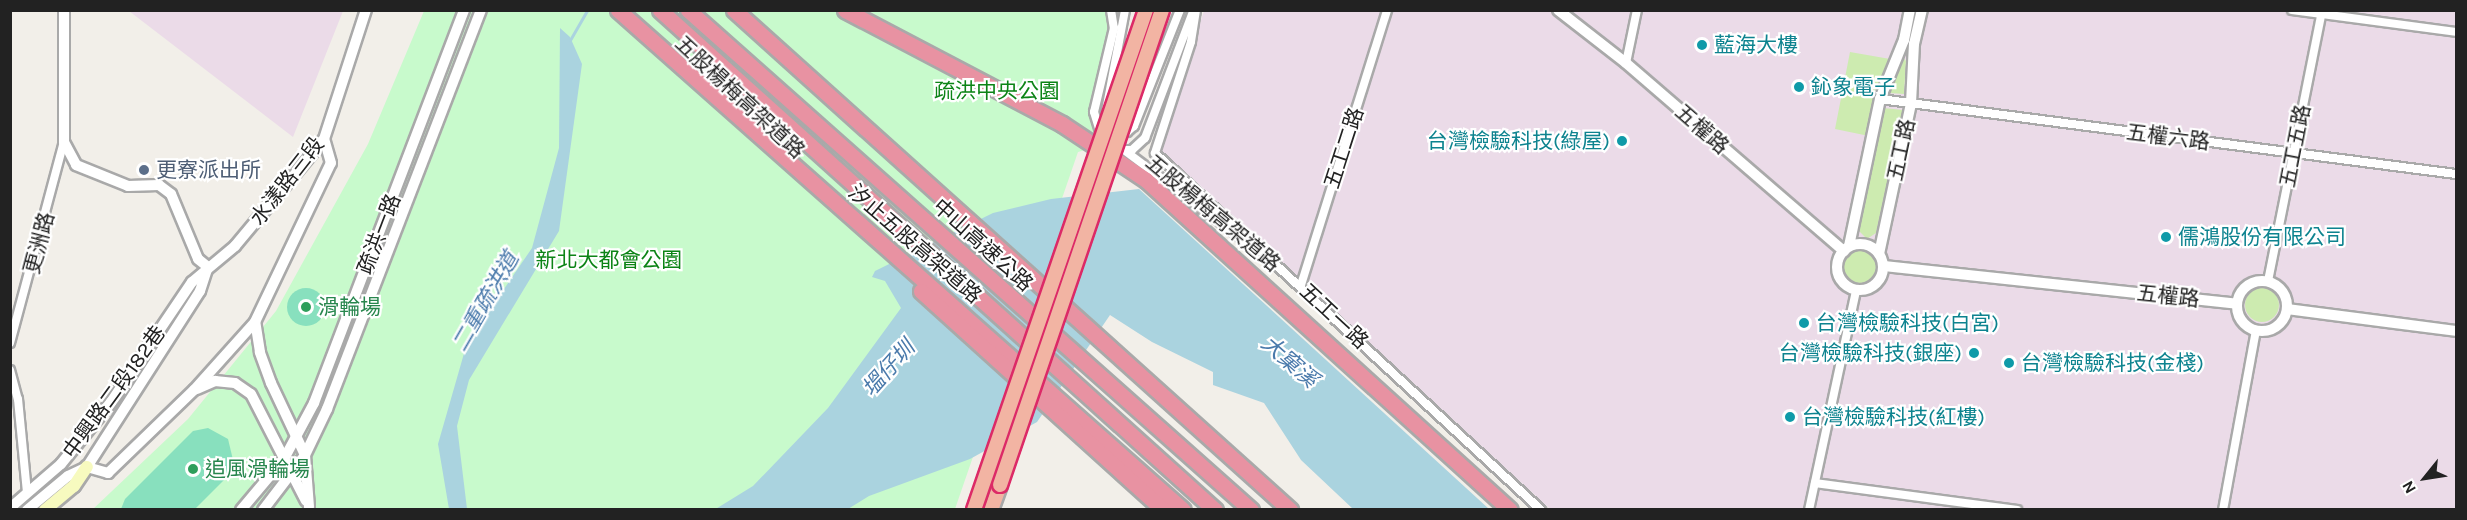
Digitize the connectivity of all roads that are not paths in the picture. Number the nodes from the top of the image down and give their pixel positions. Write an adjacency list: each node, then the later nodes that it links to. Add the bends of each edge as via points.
1 (64, 10): 29 (street)
2 (366, 10): 28 (street, 水漾路三段)
3 (464, 10): 49 (street, 疏洪一路)
4 (481, 10): 50 (street, 疏洪一路, via 327,409)
5 (618, 10): 23 (highway, 汐止五股高架道路)
6 (660, 10): 66 (highway, 中山高速公路, bridge)
7 (688, 10): 67 (highway, 中山高速公路, bridge)
8 (734, 10): 68 (highway, bridge)
9 (844, 10): 69 (highway, 五股楊梅高架道路, bridge, via 1052,118 1146,180)
10 (1111, 10): 30 (street, via 1114,28 1095,112 1100,132)
11 (1125, 10): 14 (street, via 1104,112 1110,127 1119,132 1134,126)
12 (1146, 10): 62 (highway, bridge)
13 (1162, 10): 63 (highway, bridge)
14 (1180, 10)
15 (1195, 10): 30 (street, via 1146,138 1132,150); 37 (street, 五工一路, via 1191,42 1155,153)
16 (1388, 10): 39 (street, 五工二路)
17 (1558, 10): 25 (street, 五權路)
18 (1636, 10): 25 (street)
19 (1910, 10): 26 (street, 五工路, via 1904,40)
20 (1922, 10): 27 (street, 五工路, via 1914,44)
21 (2292, 10): 22 (street)
22 (2321, 12): 24 (street); 31 (street, 五工五路)
23 (638, 27): 64 (highway, 五股楊梅高架道路, bridge, via 718,109); 65 (highway, 汐止五股高架道路, bridge)
24 (2457, 32)
25 (1626, 63): 33 (street, 五權路)
26 (1880, 99): 27 (street, 五權六路); 33 (street, 五工路)
27 (1911, 103): 31 (street, 五權六路); 34 (street, 五工路)
28 (324, 139): 36 (street, 水漾路三段, via 235,246); 43 (street, via 331,163)
29 (63, 142): 36 (street, via 76,165 128,186 159,186 171,194 198,259); 46 (street, 更洲路)
30 (1121, 150): 37 (street)
31 (2294, 153): 32 (street, 五權六路); 38 (street, 五工五路)
32 (2457, 174)
33 (1847, 249): 34 (street, via 1869,246); 40 (street, via 1838,261 1838,274 1845,285)
34 (1880, 254): 35 (street)
35 (1884, 266): 40 (street, via 1878,283 1868,290); 41 (street, 五權路)
36 (208, 267): 52 (street, via 200,291); 55 (street, 中興路二段182巷, via 192,282 111,402 61,464)
37 (1288, 273): 39 (street, 五工一路)
38 (2268, 281): 41 (street, via 2247,286); 42 (street, via 2284,295)
39 (1301, 285): 70 (street, 五工一路)
40 (1856, 290): 54 (street)
41 (2237, 304): 44 (street, via 2244,323)
42 (2287, 309): 44 (street, via 2276,327); 45 (street)
43 (255, 322): 48 (street); 49 (street, via 271,383)
44 (2256, 330): 73 (street)
45 (2457, 331)
46 (10, 343)
47 (10, 370): 55 (street, via 18,399)
48 (194, 390): 51 (street, via 215,381 235,383 251,394); 52 (street, via 108,473)
49 (298, 437): 50 (street); 51 (street, 疏洪一路)
50 (305, 456): 53 (street, 疏洪一路); 57 (street)
51 (284, 459): 53 (street); 60 (street, 疏洪一路)
52 (87, 467): 58 (street, via 68,476); 59 (main road, via 74,486)
53 (292, 474): 57 (street); 61 (street, 疏洪一路)
54 (1815, 483): 71 (street); 72 (street)
55 (27, 493): 56 (street, 中興路二段182巷)
56 (10, 508)
57 (310, 508)
58 (27, 510)
59 (45, 510)
60 (241, 510)
61 (263, 510)
62 (974, 510)
63 (992, 510)
64 (1163, 510)
65 (1183, 510)
66 (1215, 510)
67 (1251, 510)
68 (1290, 510)
69 (1510, 510)
70 (1541, 510)
71 (1809, 510)
72 (2017, 510)
73 (2223, 510)

